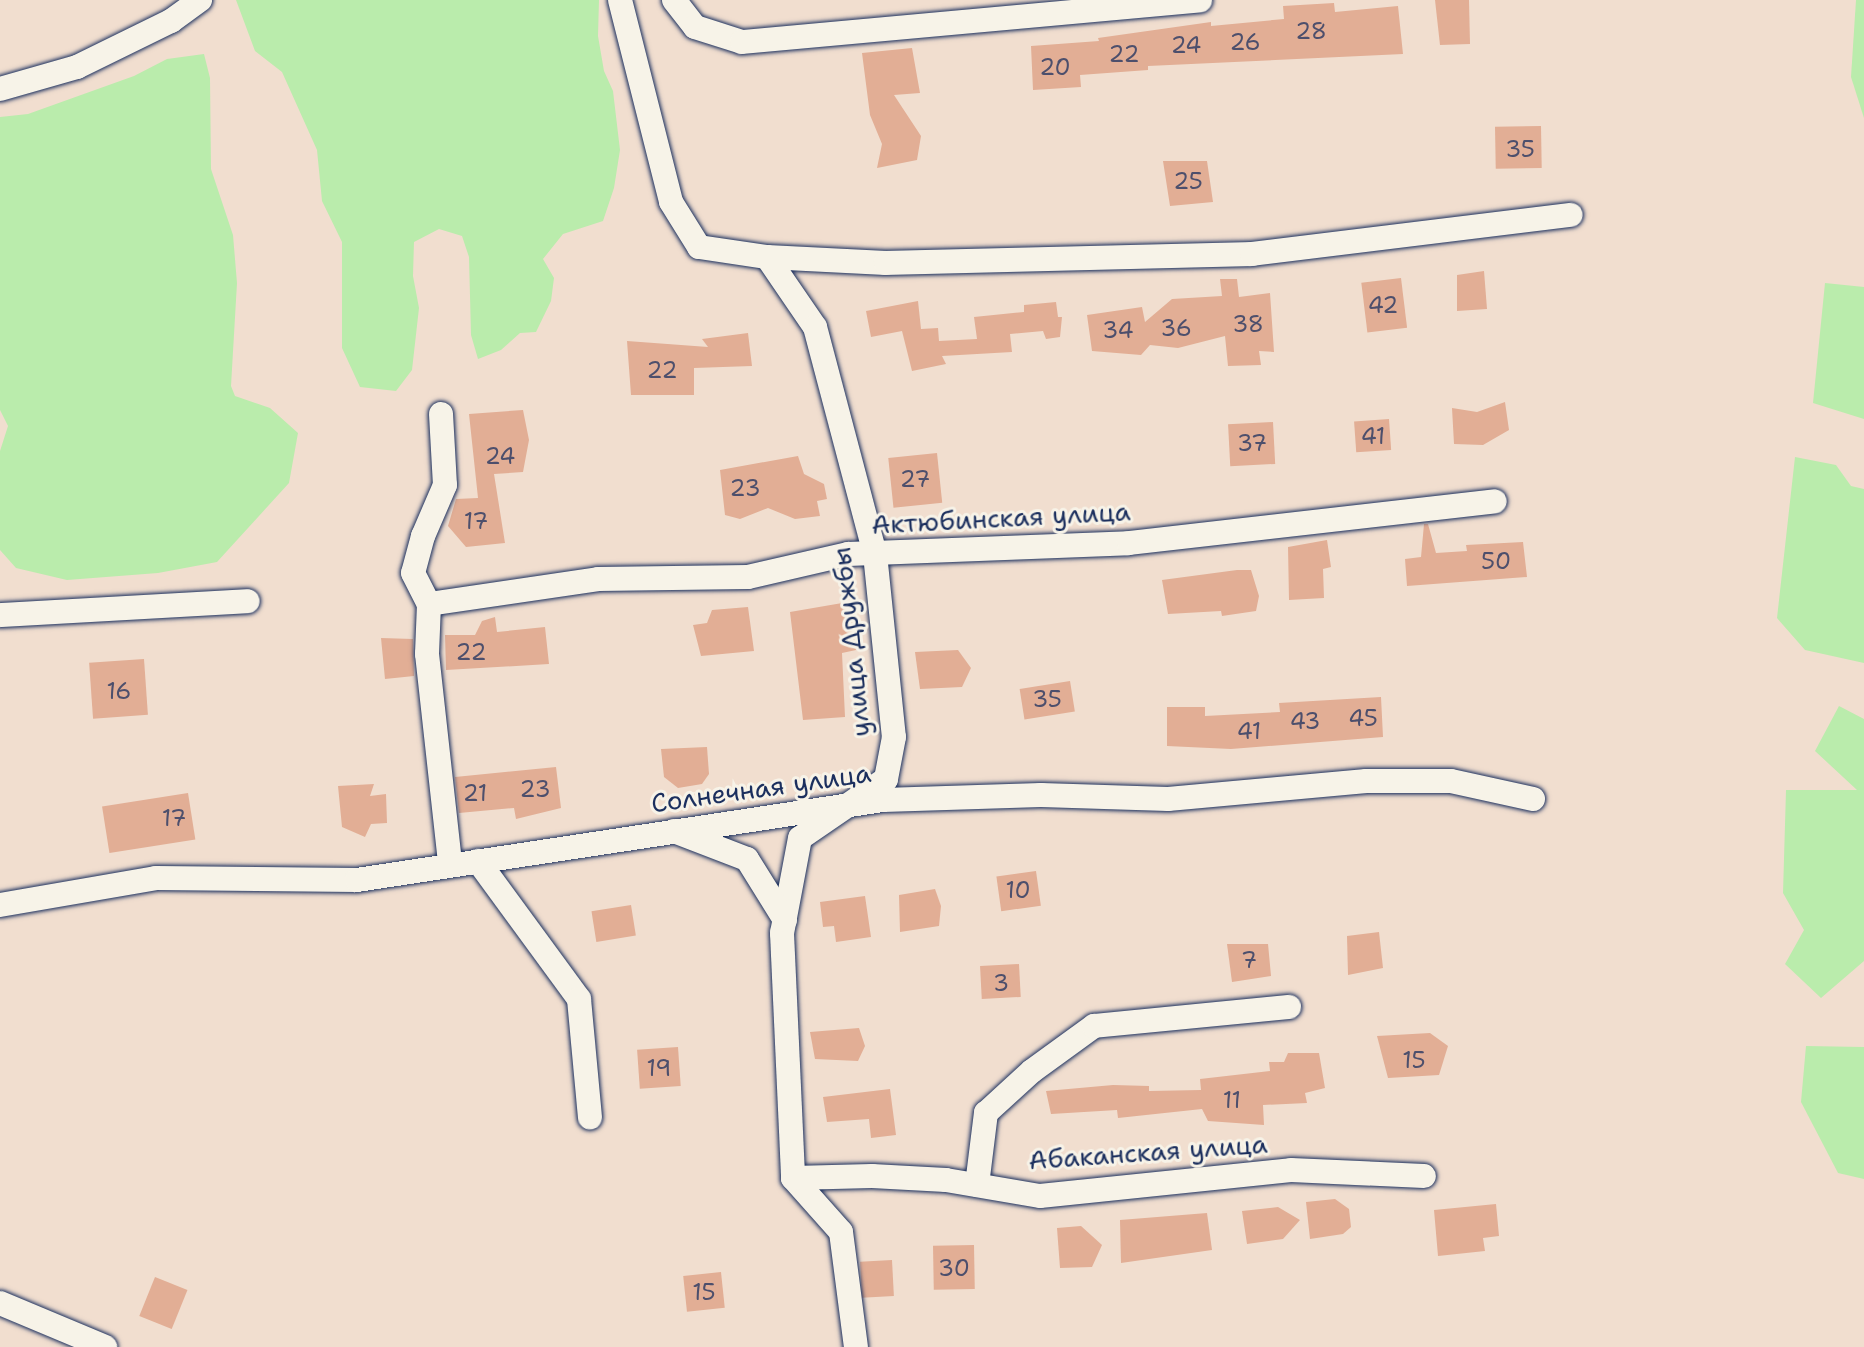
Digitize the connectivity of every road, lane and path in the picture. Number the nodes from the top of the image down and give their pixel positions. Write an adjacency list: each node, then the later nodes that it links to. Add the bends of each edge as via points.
1 (200, 0): 5 (street, via 171,22 77,67)
2 (620, 0): 7 (street, via 671,202 699,247)
3 (674, 0): 4 (street, via 695,27 743,42)
4 (1200, 0)
5 (0, 89)
6 (1571, 215): 7 (street, via 1252,254 886,263)
7 (767, 257): 10 (street, улица Дружбы, via 815,327)
8 (442, 415): 12 (street, via 445,485 422,536 413,573)
9 (1495, 501): 10 (street, Актюбинская улица, via 1129,543)
10 (875, 554): 12 (street, Актюбинская улица, via 848,554 748,577 598,579); 15 (street, улица Дружбы, via 894,737 886,779)
11 (248, 601): 13 (street)
12 (429, 604): 18 (street, via 427,654)
13 (0, 615)
14 (1533, 799): 15 (street, Солнечная улица, via 1451,781 1366,781 1168,799 1041,795)
15 (848, 803): 16 (street, Солнечная улица); 20 (street, улица Дружбы, via 800,838)
16 (674, 831): 17 (street, Солнечная улица); 20 (street, via 747,859)
17 (478, 861): 18 (street, Солнечная улица); 22 (street, via 579,999)
18 (450, 864): 19 (street, Солнечная улица, via 357,880 156,878)
19 (0, 905)
20 (785, 920): 24 (street, улица Дружбы, via 785,1064)
21 (1289, 1007): 25 (street, via 1094,1026 1032,1071 986,1113)
22 (590, 1117)
23 (1424, 1176): 25 (street, Абаканская улица, via 1291,1170 1040,1196)
24 (793, 1178): 25 (street, Абаканская улица, via 872,1176); 28 (street, via 841,1231)
25 (977, 1185)
26 (0, 1303): 27 (street)
27 (105, 1347)
28 (856, 1347)

